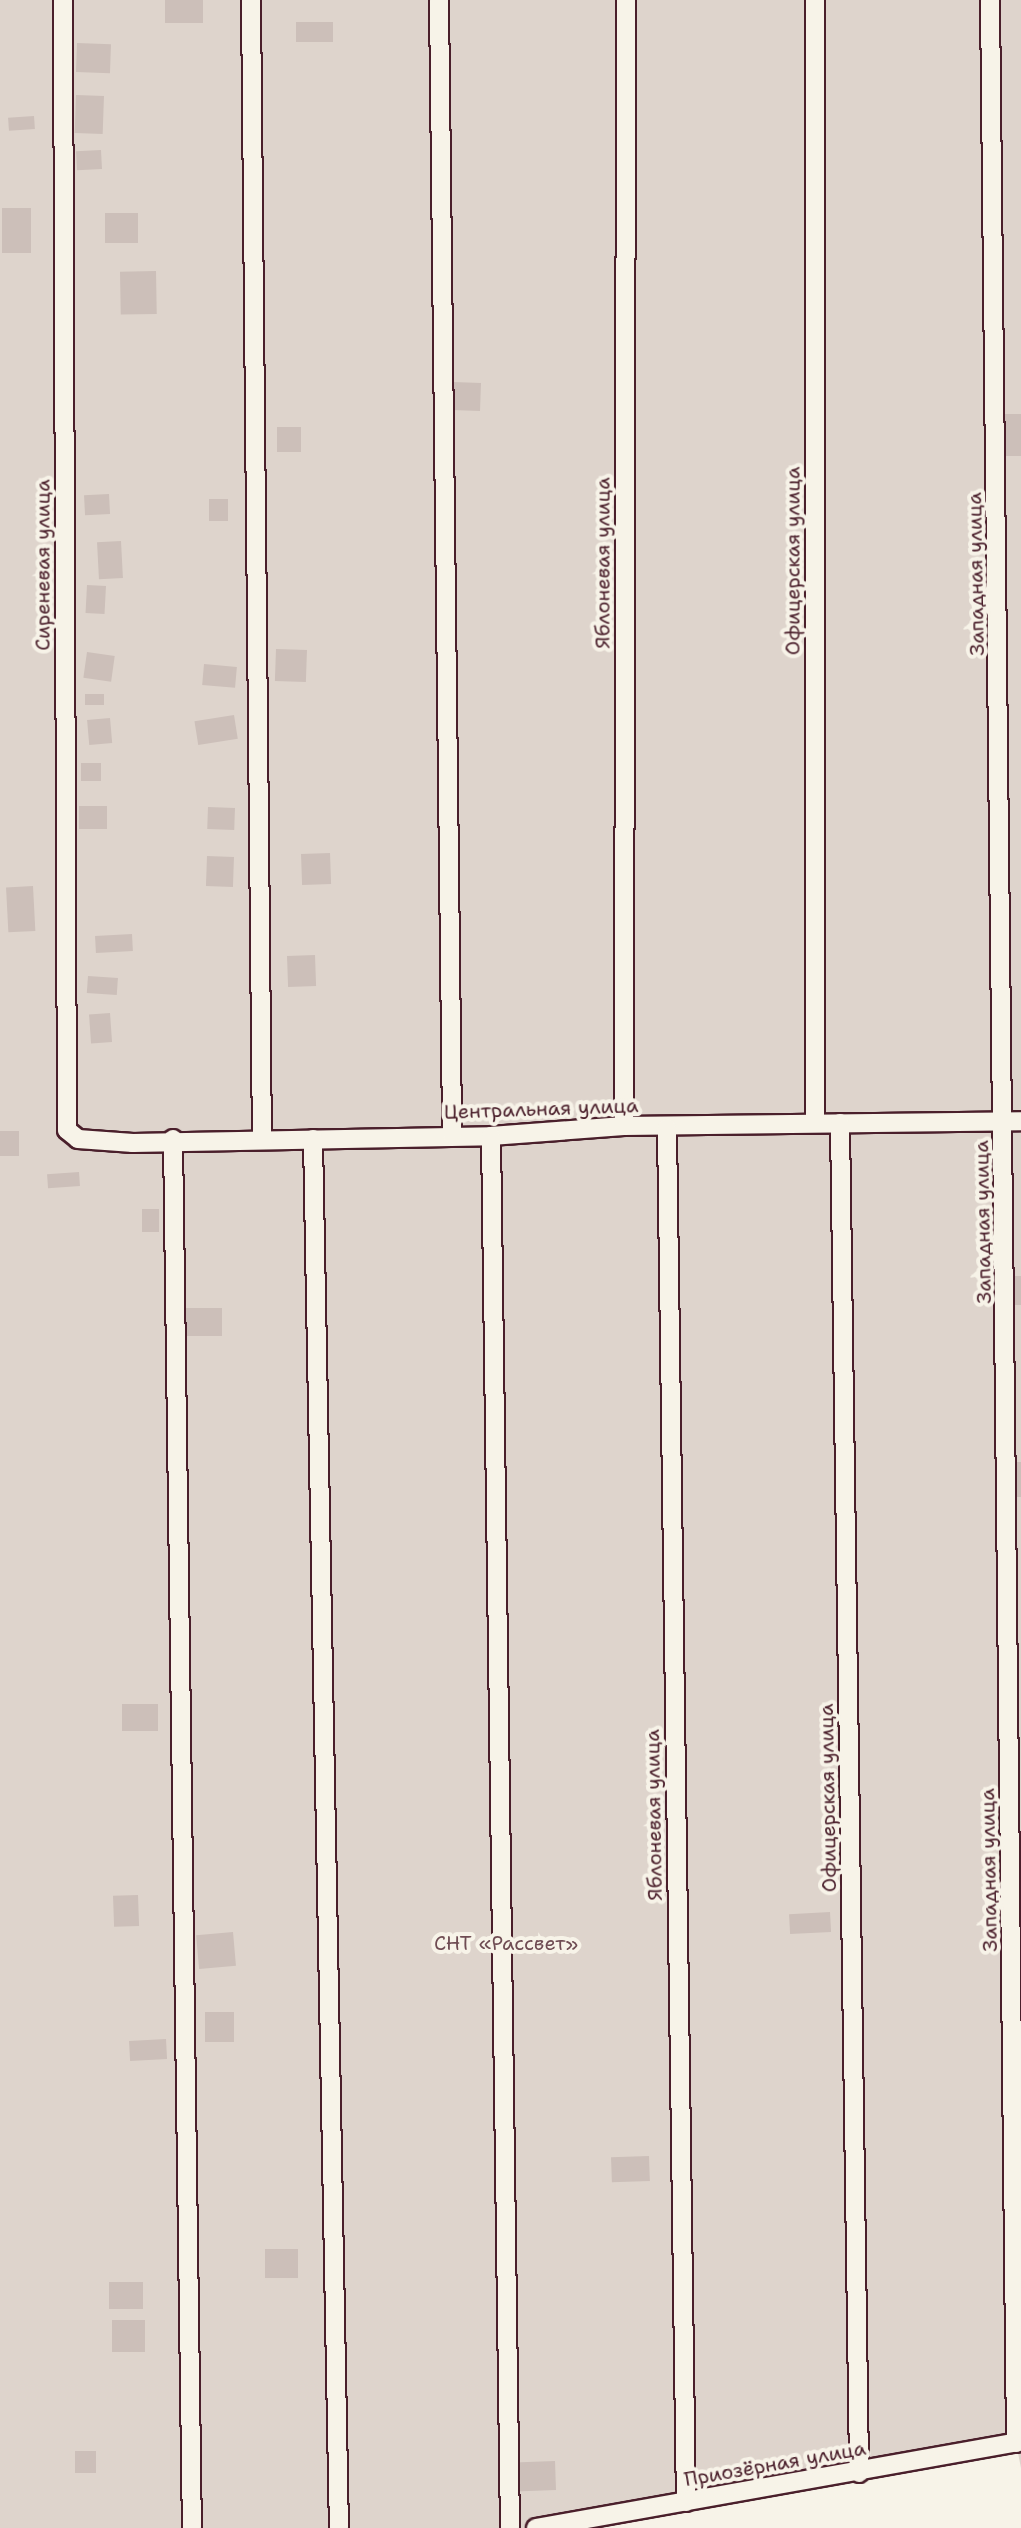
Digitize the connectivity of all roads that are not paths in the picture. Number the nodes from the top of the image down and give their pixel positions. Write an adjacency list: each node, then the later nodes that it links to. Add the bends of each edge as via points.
1 (63, 0): 12 (street, Сиреневая улица)
2 (251, 0): 17 (street)
3 (439, 0): 13 (street)
4 (626, 0): 10 (street, Яблоневая улица)
5 (815, 0): 8 (street, Офицерская улица)
6 (990, 0): 7 (street, Западная улица)
7 (1013, 1121): 9 (street, Центральная улица); 18 (street, Западная улица)
8 (815, 1123): 9 (street, Центральная улица); 11 (street, Центральная улица)
9 (840, 1123): 19 (street, Офицерская улица)
10 (624, 1126): 11 (street, Центральная улица); 14 (street, Центральная улица)
11 (667, 1128): 20 (street, Яблоневая улица)
12 (67, 1130): 15 (street, Центральная улица, via 93,1141)
13 (452, 1135): 14 (street, Центральная улица); 16 (street, Центральная улица)
14 (491, 1136): 23 (street)
15 (173, 1139): 17 (street, Центральная улица); 21 (street)
16 (313, 1139): 17 (street, Центральная улица); 22 (street)
17 (262, 1140)
18 (1019, 2442): 19 (street, Приозёрная улица)
19 (859, 2473): 20 (street, Приозёрная улица)
20 (686, 2502): 24 (street, Приозёрная улица)
21 (192, 2528)
22 (339, 2528)
23 (510, 2528)
24 (536, 2528)

